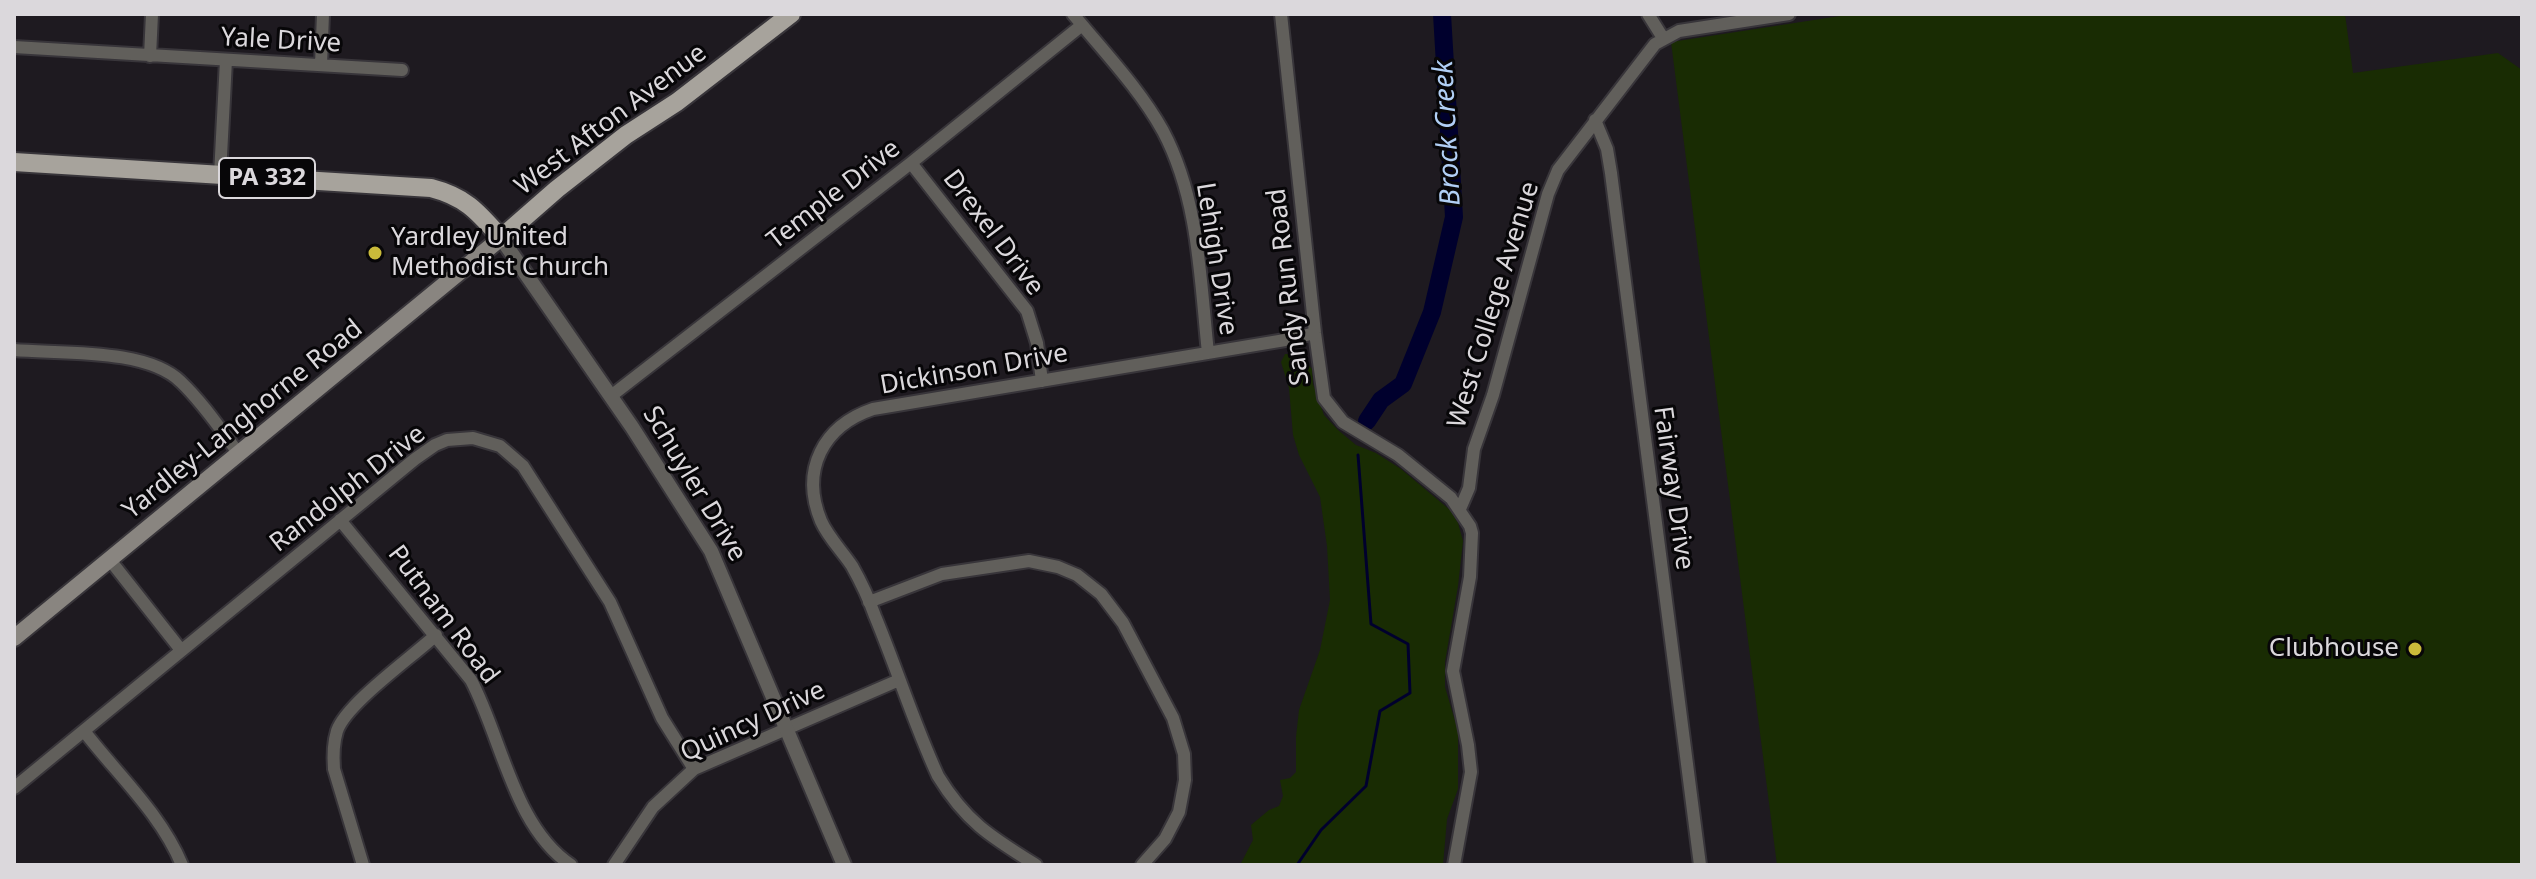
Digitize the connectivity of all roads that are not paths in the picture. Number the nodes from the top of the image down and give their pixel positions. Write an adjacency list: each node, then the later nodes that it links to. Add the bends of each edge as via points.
1 (152, 14): 10 (street)
2 (323, 14): 12 (street)
3 (791, 14): 18 (main road, West Afton Avenue, via 626,135)
4 (1281, 14): 19 (street, Sandy Run Road)
5 (1648, 14): 8 (street)
6 (1786, 14): 8 (street)
7 (1078, 19): 16 (street, Temple Drive); 21 (street, Lehigh Drive, via 1150,110 1180,170 1194,224)
8 (1663, 38): 14 (street, West College Avenue)
9 (14, 47): 10 (street, Yale Drive)
10 (150, 56): 11 (street, Yale Drive)
11 (226, 60): 12 (street, Yale Drive); 17 (street)
12 (321, 65): 13 (street, Yale Drive)
13 (402, 70)
14 (1595, 120): 25 (street, West College Avenue, via 1552,184); 45 (street, Fairway Drive, via 1611,173)
15 (14, 162): 17 (main road, PA 332)
16 (911, 163): 22 (street, Drexel Drive, via 1027,311); 23 (street, Temple Drive)
17 (220, 175): 18 (main road, PA 332, via 431,188 475,208)
18 (501, 238): 23 (street, Schuyler Drive); 24 (main road, Yardley-Langhorne Road)
19 (1315, 333): 21 (street, Dickinson Drive); 25 (street, Sandy Run Road, via 1323,392 1332,412 1398,455)
20 (14, 350): 24 (street, via 121,357 163,369 181,382)
21 (1208, 353): 22 (street, Dickinson Drive)
22 (1042, 381): 28 (street, Dickinson Drive, via 873,409 846,421 826,440 815,466 818,512)
23 (611, 396): 33 (street, Schuyler Drive, via 711,551)
24 (239, 454): 27 (main road, Yardley-Langhorne Road)
25 (1460, 509): 44 (street, via 1470,526 1472,559 1453,671 1471,772)
26 (340, 520): 29 (street, Putnam Road); 31 (street, Randolph Drive); 35 (street, Randolph Drive, via 435,445 473,438 509,452 595,574 662,718)
27 (110, 560): 30 (main road, Yardley-Langhorne Road); 31 (street)
28 (869, 602): 32 (street, Dickinson Drive); 43 (street, via 942,574 1029,561 1068,571 1101,594 1123,623 1173,718 1184,754 1179,812)
29 (436, 635): 38 (street, via 351,708 337,729 334,769); 39 (street, Putnam Road, via 482,702 533,827)
30 (14, 638)
31 (181, 650): 34 (street, Randolph Drive)
32 (899, 680): 33 (street, Quincy Drive); 42 (street, Dickinson Drive, via 950,796 982,831)
33 (787, 727): 35 (street, Quincy Drive); 41 (street, Schuyler Drive)
34 (84, 731): 36 (street, Randolph Drive); 37 (street, via 149,811)
35 (694, 769): 40 (street, Quincy Drive, via 653,807)
36 (14, 788)
37 (182, 865)
38 (363, 865)
39 (571, 865)
40 (614, 865)
41 (844, 865)
42 (1036, 865)
43 (1142, 865)
44 (1454, 865)
45 (1700, 865)

